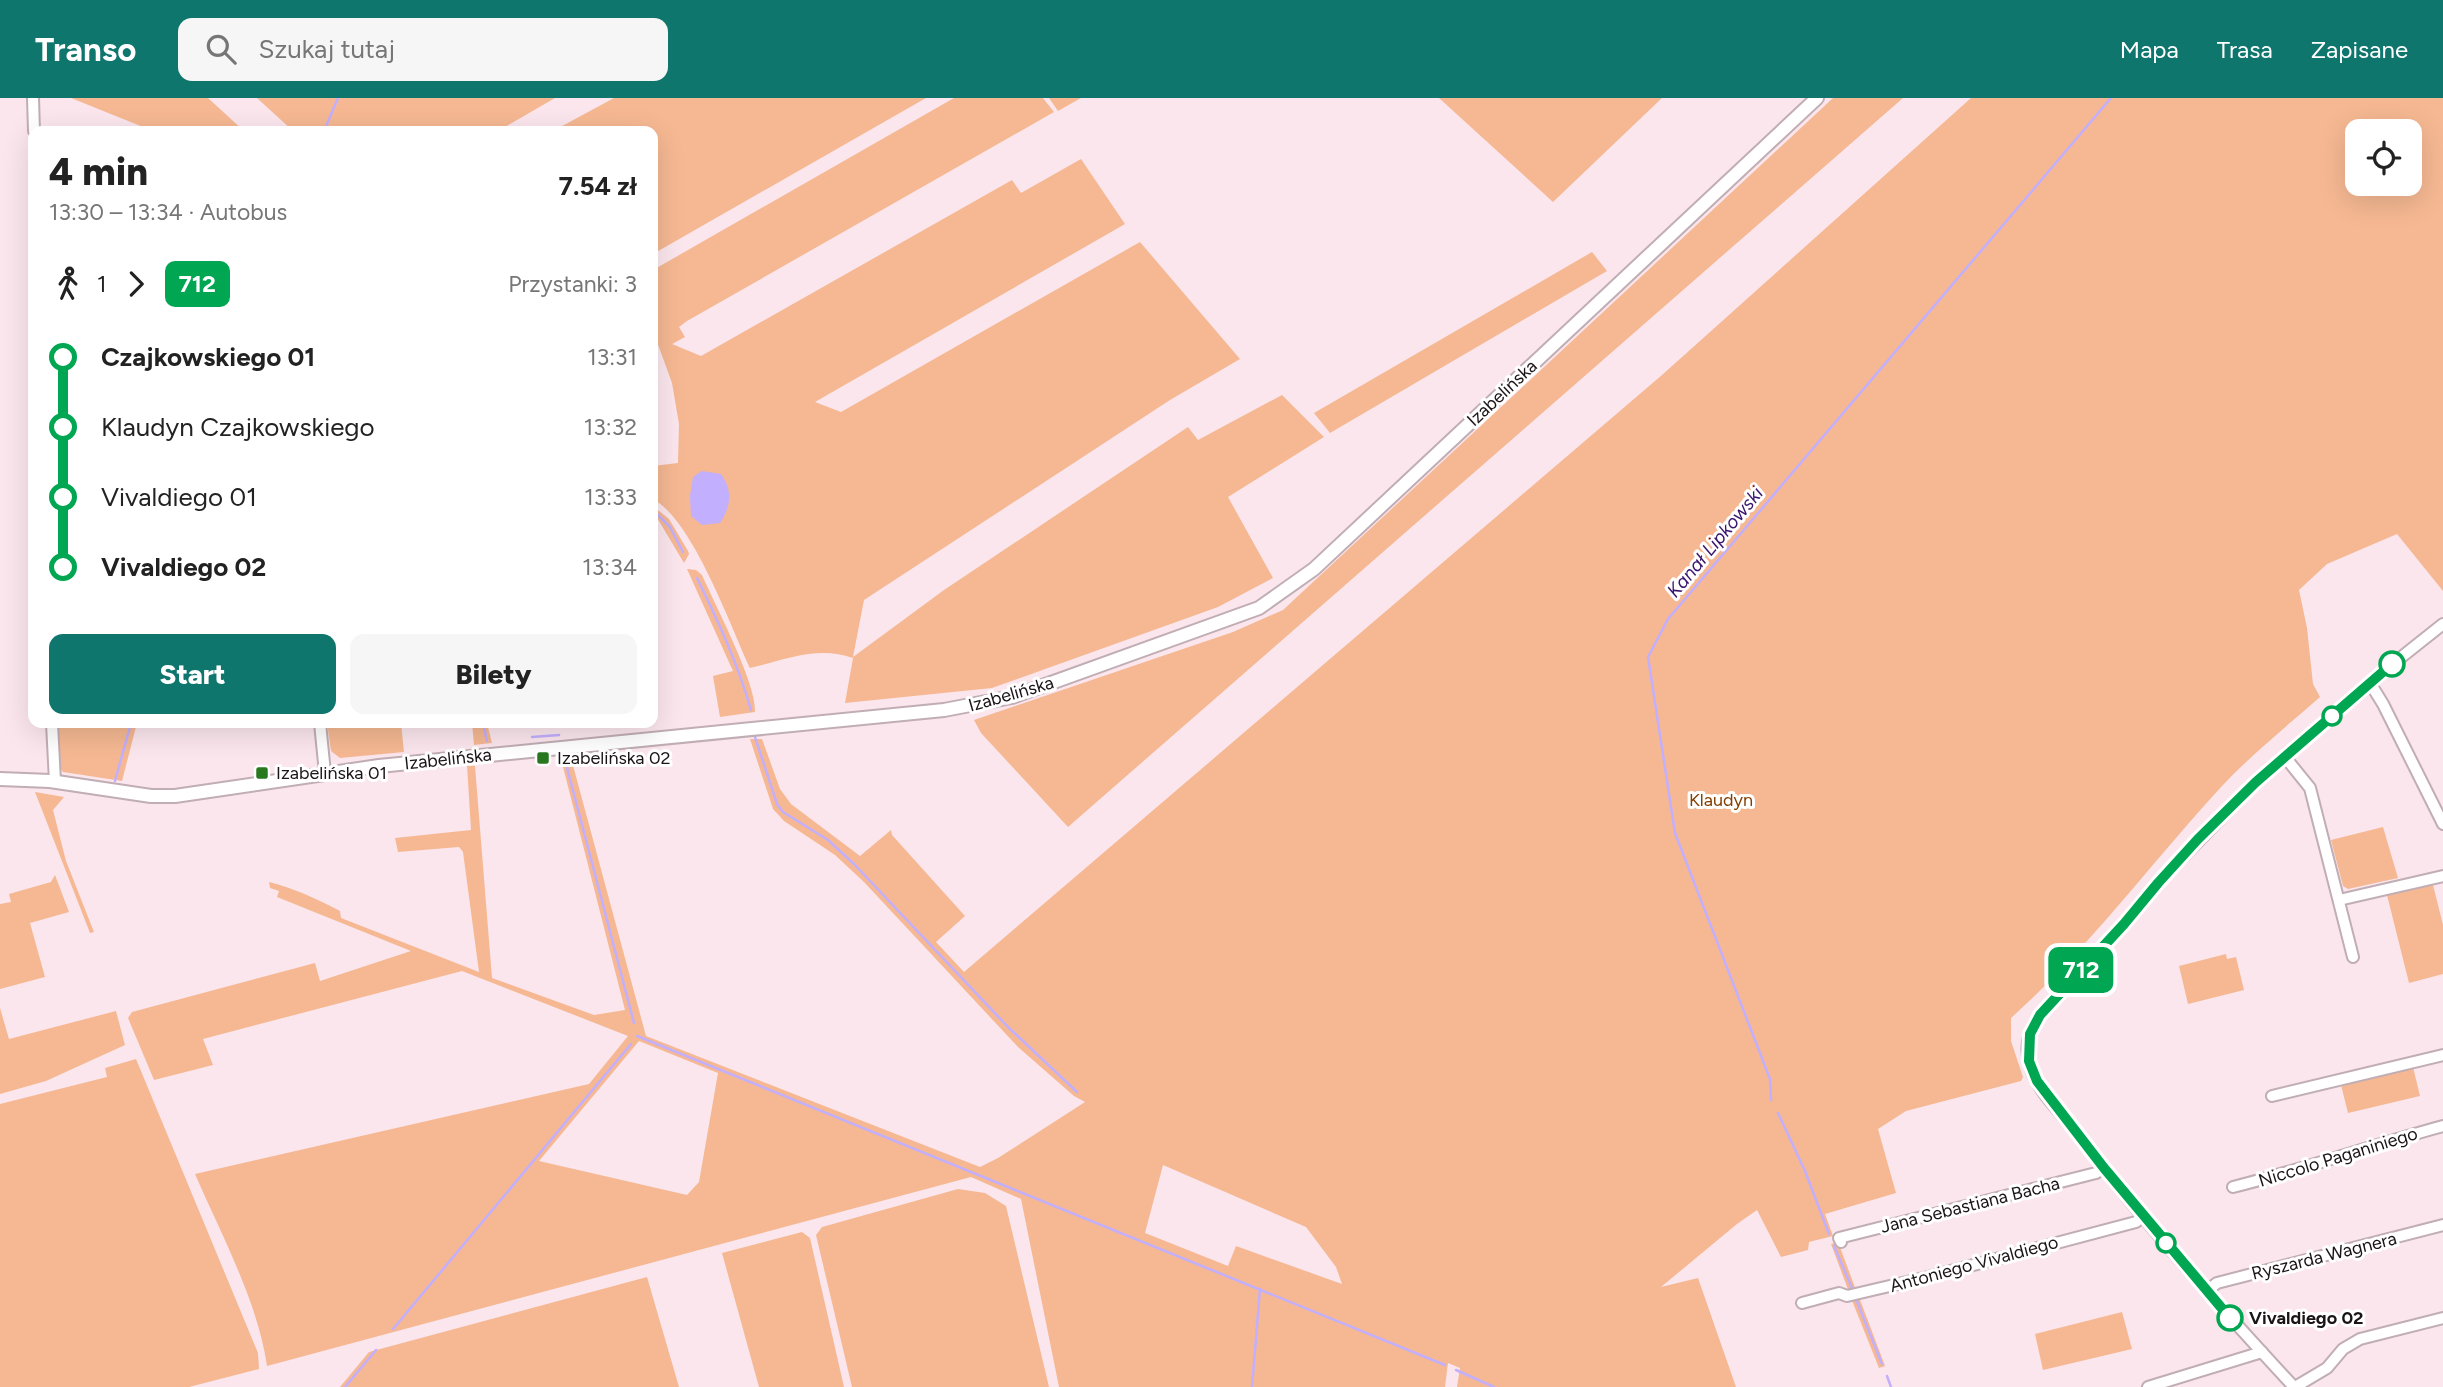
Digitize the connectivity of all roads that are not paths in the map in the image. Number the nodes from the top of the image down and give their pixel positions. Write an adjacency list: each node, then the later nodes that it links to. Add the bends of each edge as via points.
1 (33, 98): 3 (street)
2 (1817, 98): 9 (street, Izabelińska, via 1314,569 1259,608 975,706)
3 (34, 126)
4 (2443, 624): 5 (street)
5 (2370, 683): 8 (street); 12 (street)
6 (52, 728): 11 (street)
7 (320, 728): 9 (street)
8 (2285, 757): 14 (street, via 2310,788); 19 (street, via 2198,839 2032,1026 2028,1042 2032,1072)
9 (325, 773): 11 (street, Izabelińska, via 161,797)
10 (0, 779): 11 (street, Izabelińska)
11 (55, 782)
12 (2443, 824)
13 (2443, 876): 14 (street)
14 (2339, 900): 15 (street)
15 (2353, 957)
16 (2443, 1055): 17 (street)
17 (2272, 1096)
18 (2443, 1126): 20 (street, Niccolo Paganiniego)
19 (2104, 1168): 21 (street); 23 (street, Jana Sebastiana Bacha, via 1839,1238)
20 (2233, 1188)
21 (2143, 1216): 24 (street); 25 (street, Antoniego Vivaldiego, via 2136,1222 1928,1277)
22 (2443, 1225): 24 (street, Ryszarda Wagnera, via 2217,1283)
23 (1841, 1242)
24 (2207, 1291): 27 (street)
25 (1802, 1303)
26 (2443, 1318): 29 (street, via 2360,1339 2343,1349 2327,1368)
27 (2262, 1352): 28 (street); 29 (street)
28 (2148, 1387)
29 (2295, 1387)

